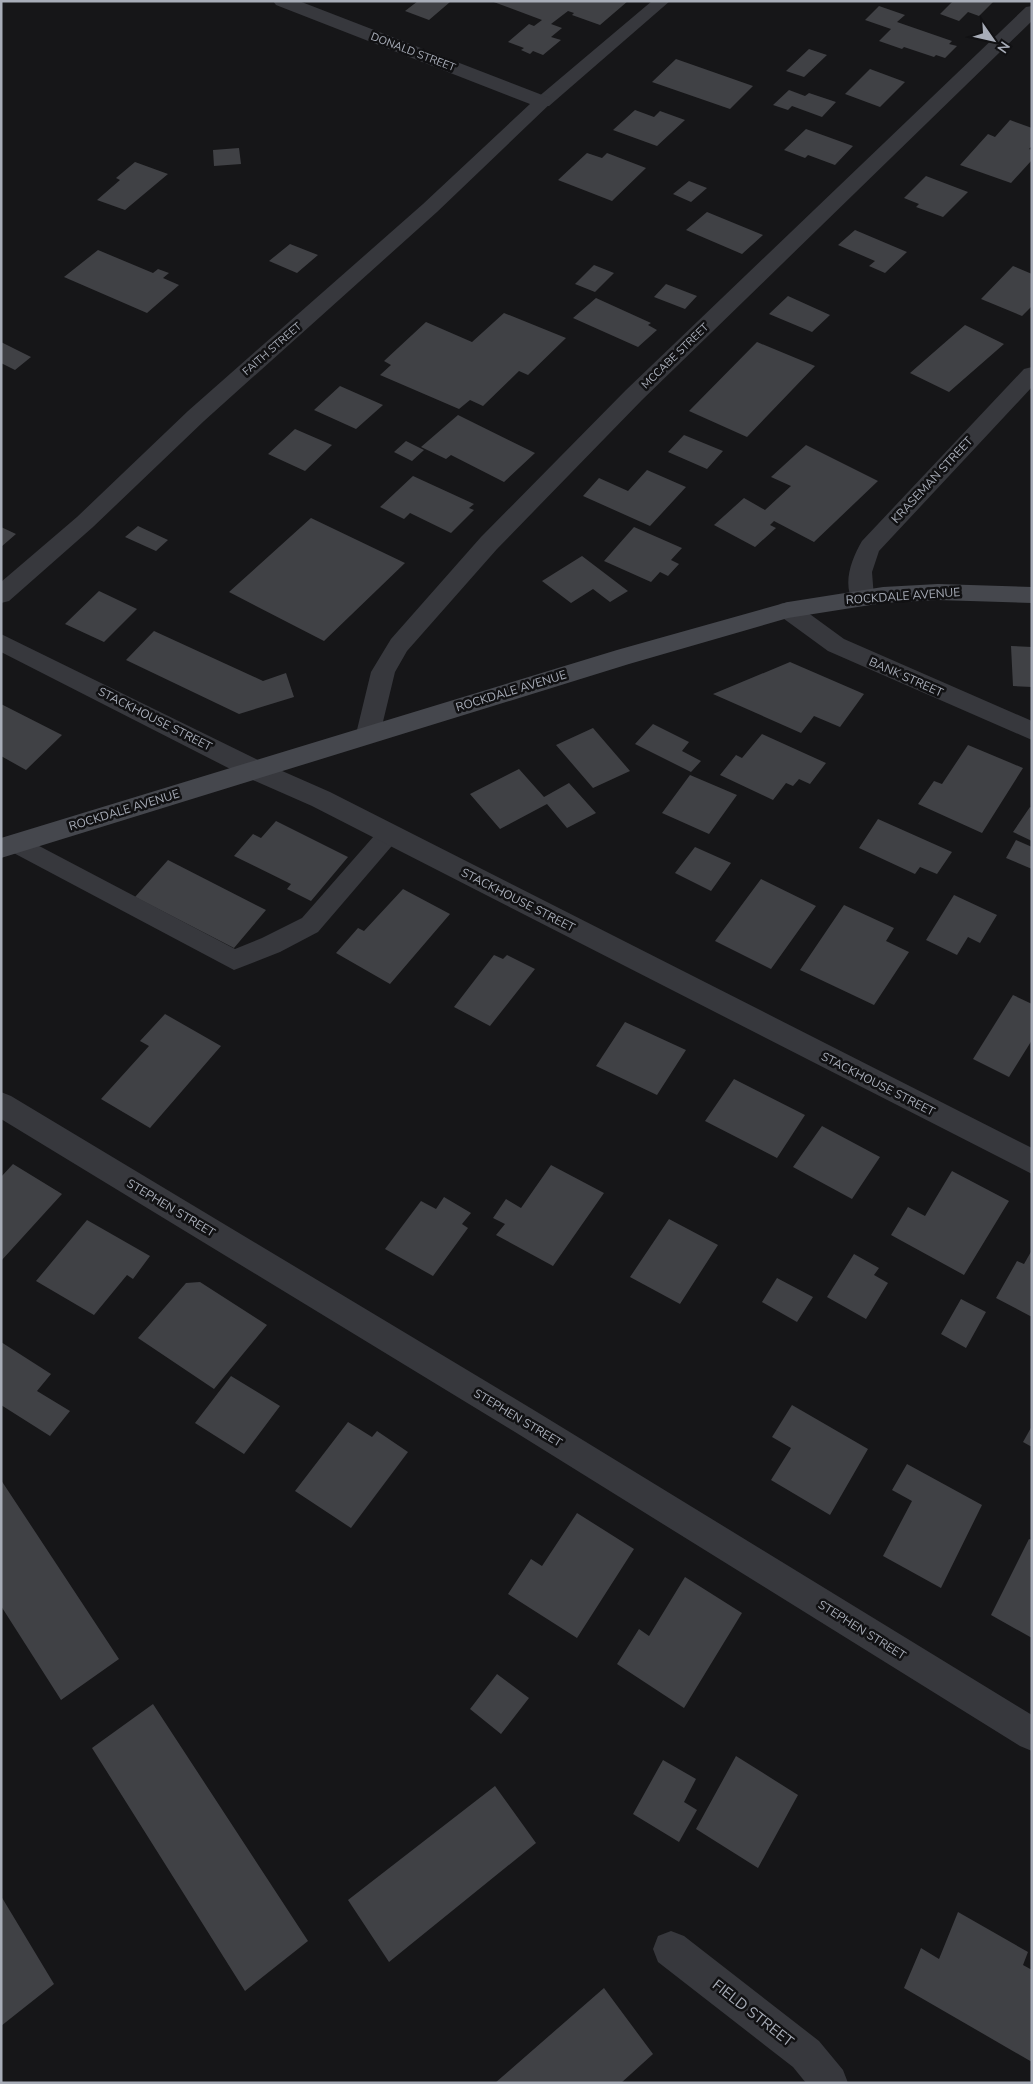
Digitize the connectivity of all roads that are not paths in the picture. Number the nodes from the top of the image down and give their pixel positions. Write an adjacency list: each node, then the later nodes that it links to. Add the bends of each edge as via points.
1 (282, 1): 4 (street, DONALD STREET)
2 (662, 1): 4 (lane)
3 (1032, 11): 12 (street, MCCABE STREET, via 648,382 489,542 399,645 383,672)
4 (543, 102): 7 (street, FAITH STREET)
5 (1032, 374): 8 (street, KRASEMAN STREET, via 870,547 860,570)
6 (1032, 594): 8 (main road, ROCKDALE AVENUE, via 938,592)
7 (1, 596)
8 (862, 598): 9 (main road, ROCKDALE AVENUE)
9 (788, 610): 11 (street, BANK STREET, via 836,645); 12 (main road, ROCKDALE AVENUE)
10 (1, 642): 13 (street, STACKHOUSE STREET)
11 (1032, 732)
12 (368, 734): 13 (main road, ROCKDALE AVENUE)
13 (255, 770): 14 (street, STACKHOUSE STREET); 15 (main road, ROCKDALE AVENUE)
14 (389, 834): 15 (lane, via 310,925 234,960); 17 (street, STACKHOUSE STREET)
15 (8, 846)
16 (1, 1104): 18 (street, STEPHEN STREET)
17 (1032, 1162)
18 (1032, 1734)
19 (671, 1949): 20 (street, FIELD STREET, via 806,2054)
20 (830, 2083)

